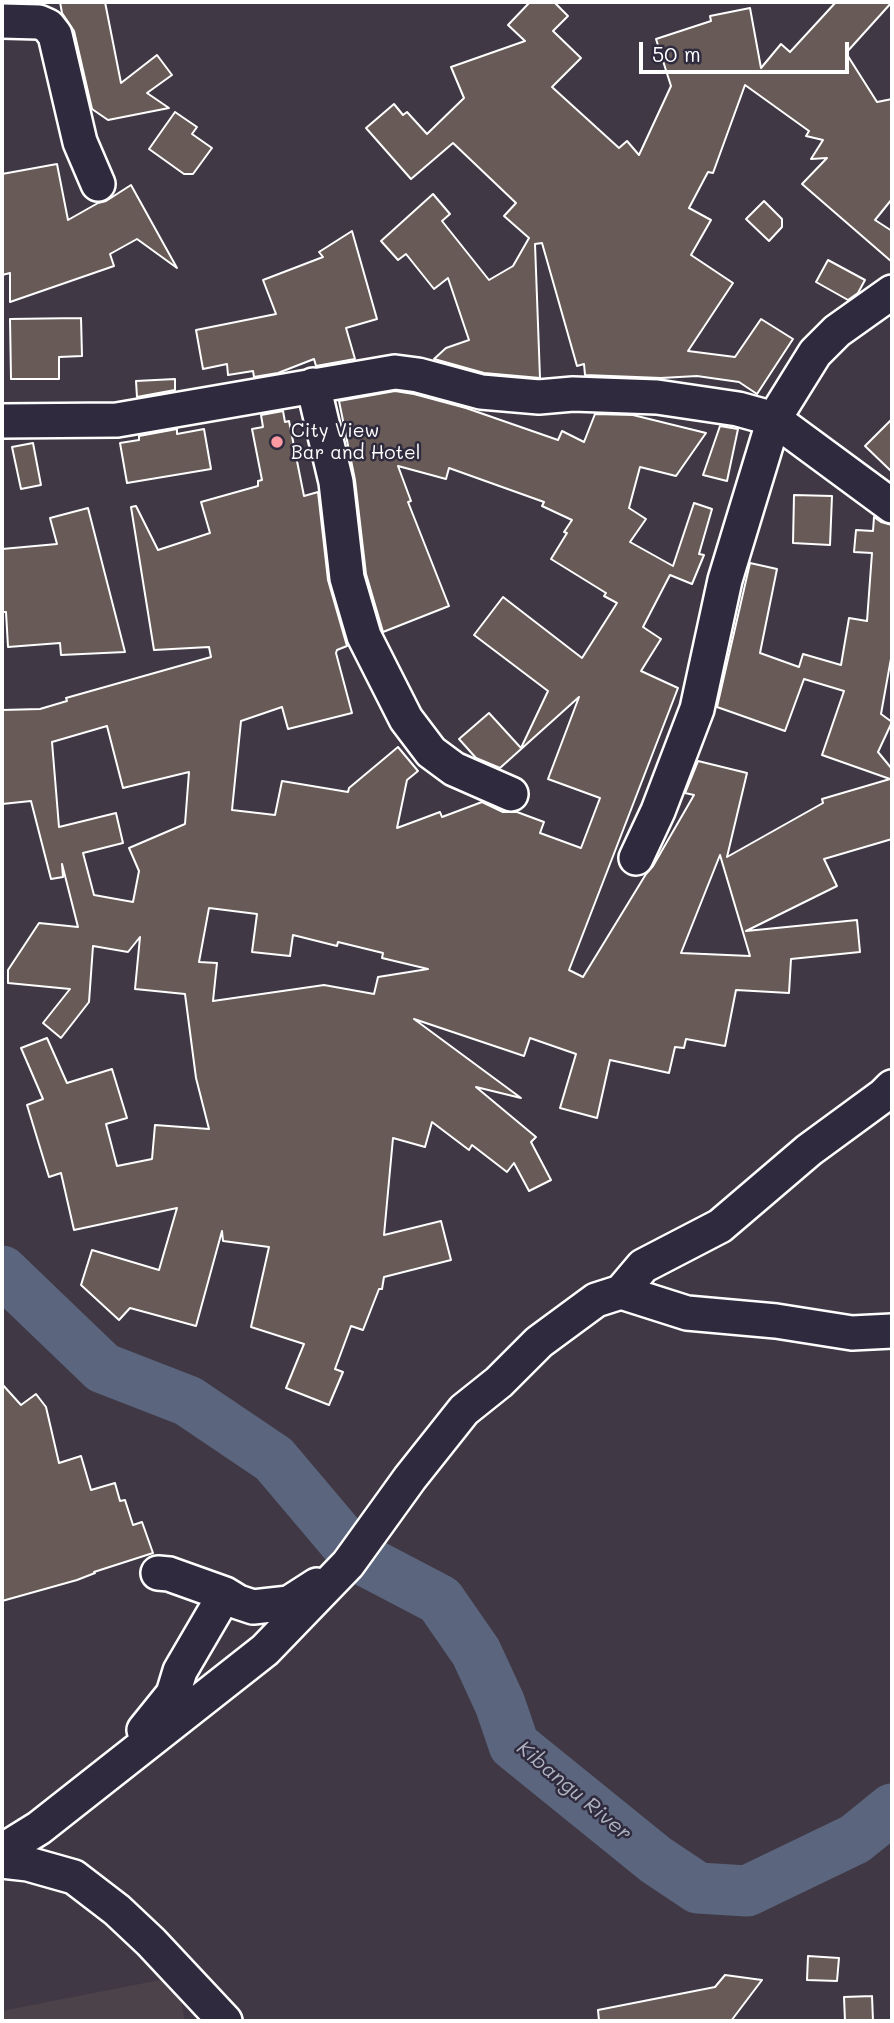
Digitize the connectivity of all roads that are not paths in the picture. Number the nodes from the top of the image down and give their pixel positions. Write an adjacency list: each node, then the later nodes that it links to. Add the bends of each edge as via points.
1 (2, 21): 2 (street, via 38,22 55,35 80,142)
2 (98, 184)
3 (892, 292): 5 (street, via 837,331 815,353)
4 (313, 385): 5 (street, via 395,372 481,392 657,397); 6 (street, via 117,420); 8 (street, via 336,482 347,578 364,636 406,719 431,752 454,769)
5 (774, 419): 7 (street); 9 (street, via 725,580 697,709)
6 (2, 421)
7 (892, 506)
8 (511, 794)
9 (636, 858)
10 (892, 1087): 11 (street, via 720,1226 643,1266)
11 (621, 1292): 12 (street, via 687,1313 852,1333); 13 (street, via 596,1300 549,1335 464,1410)
12 (892, 1331)
13 (348, 1564): 15 (street, via 289,1603 253,1607); 16 (street, via 265,1650)
14 (158, 1573): 15 (street)
15 (225, 1594): 16 (street, via 180,1671 173,1694)
16 (106, 1775): 17 (street)
17 (2, 1851)
18 (2, 1861): 19 (street, via 74,1878 151,1942)
19 (225, 2021)

